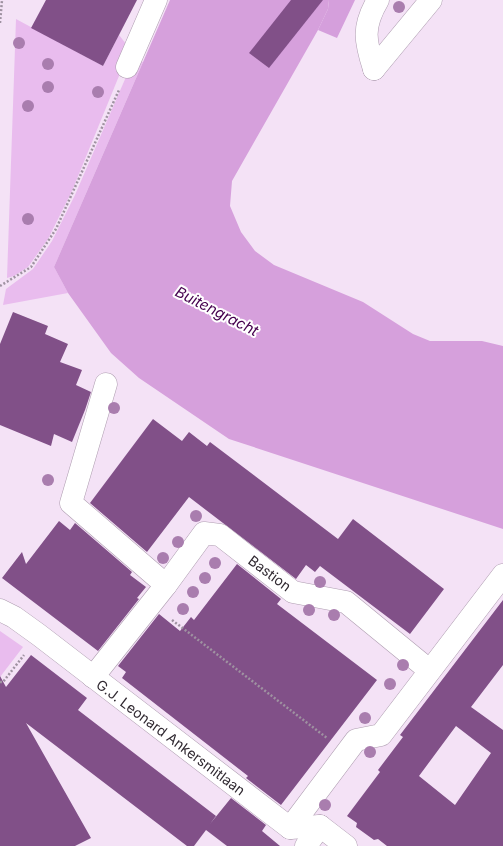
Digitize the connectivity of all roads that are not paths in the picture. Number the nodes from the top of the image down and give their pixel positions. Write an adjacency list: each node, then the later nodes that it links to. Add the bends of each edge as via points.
1 (156, 0): 4 (street)
2 (378, 0): 3 (street, via 369,15 365,34 374,69)
3 (431, 0)
4 (128, 67)
5 (106, 384): 7 (street, via 71,503)
6 (503, 575): 9 (street)
7 (166, 585): 9 (street, Bastion, via 204,533 220,535 293,592 346,602); 10 (street, Bastion)
8 (0, 610): 10 (street, G.J. Leonard Ankersmitlaan, via 39,635)
9 (429, 670): 12 (street, via 381,735 356,740)
10 (93, 677): 12 (street, G.J. Leonard Ankersmitlaan)
11 (320, 826): 12 (street); 13 (street); 14 (street)
12 (290, 828)
13 (306, 846)
14 (346, 846)

